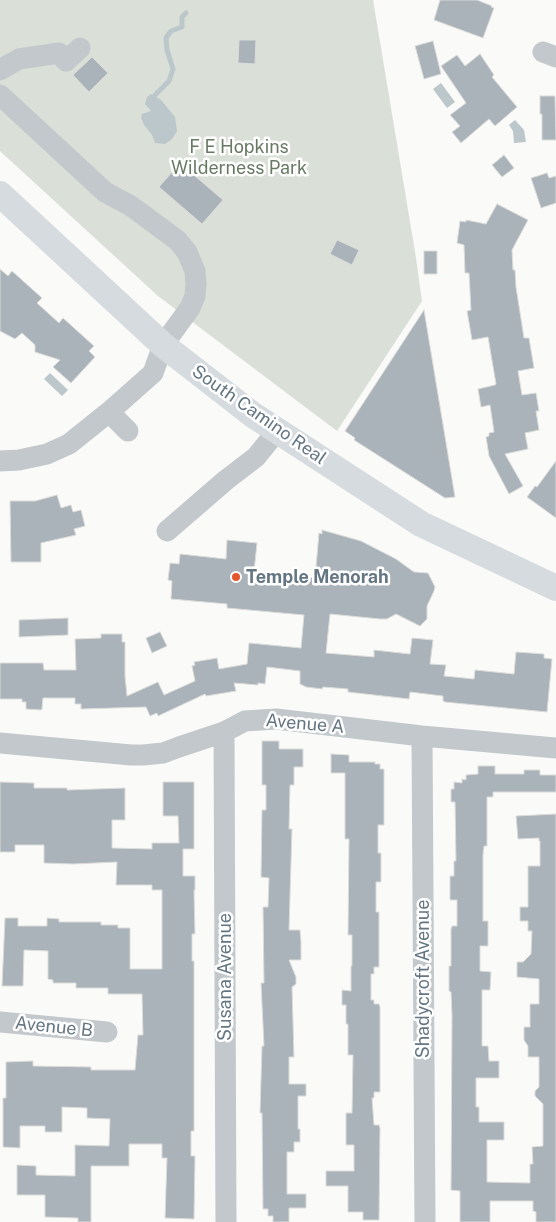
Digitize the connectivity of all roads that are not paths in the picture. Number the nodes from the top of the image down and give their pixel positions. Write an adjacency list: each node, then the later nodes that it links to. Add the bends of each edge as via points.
1 (80, 48): 2 (street, via 66,61 59,54 19,59)
2 (0, 70)
3 (0, 95): 5 (street, via 105,192 151,220 187,252 195,272 195,296 181,322)
4 (0, 194): 5 (main road, South Camino Real)
5 (162, 345): 6 (street, via 153,373); 8 (main road, South Camino Real)
6 (109, 412): 7 (street); 9 (street, via 69,444 47,454)
7 (128, 431)
8 (277, 431): 10 (street, via 256,457); 11 (main road, South Camino Real, via 421,524)
9 (0, 461)
10 (167, 531)
11 (554, 587)
12 (224, 732): 13 (street, Avenue A, via 245,721 276,718); 14 (street, Avenue A, via 143,755); 18 (street, Susana Avenue)
13 (422, 736): 15 (street, Avenue A); 19 (street, Shadycroft Avenue)
14 (0, 743)
15 (556, 748)
16 (0, 1022): 17 (street, Avenue B)
17 (107, 1032)
18 (226, 1222)
19 (425, 1222)

